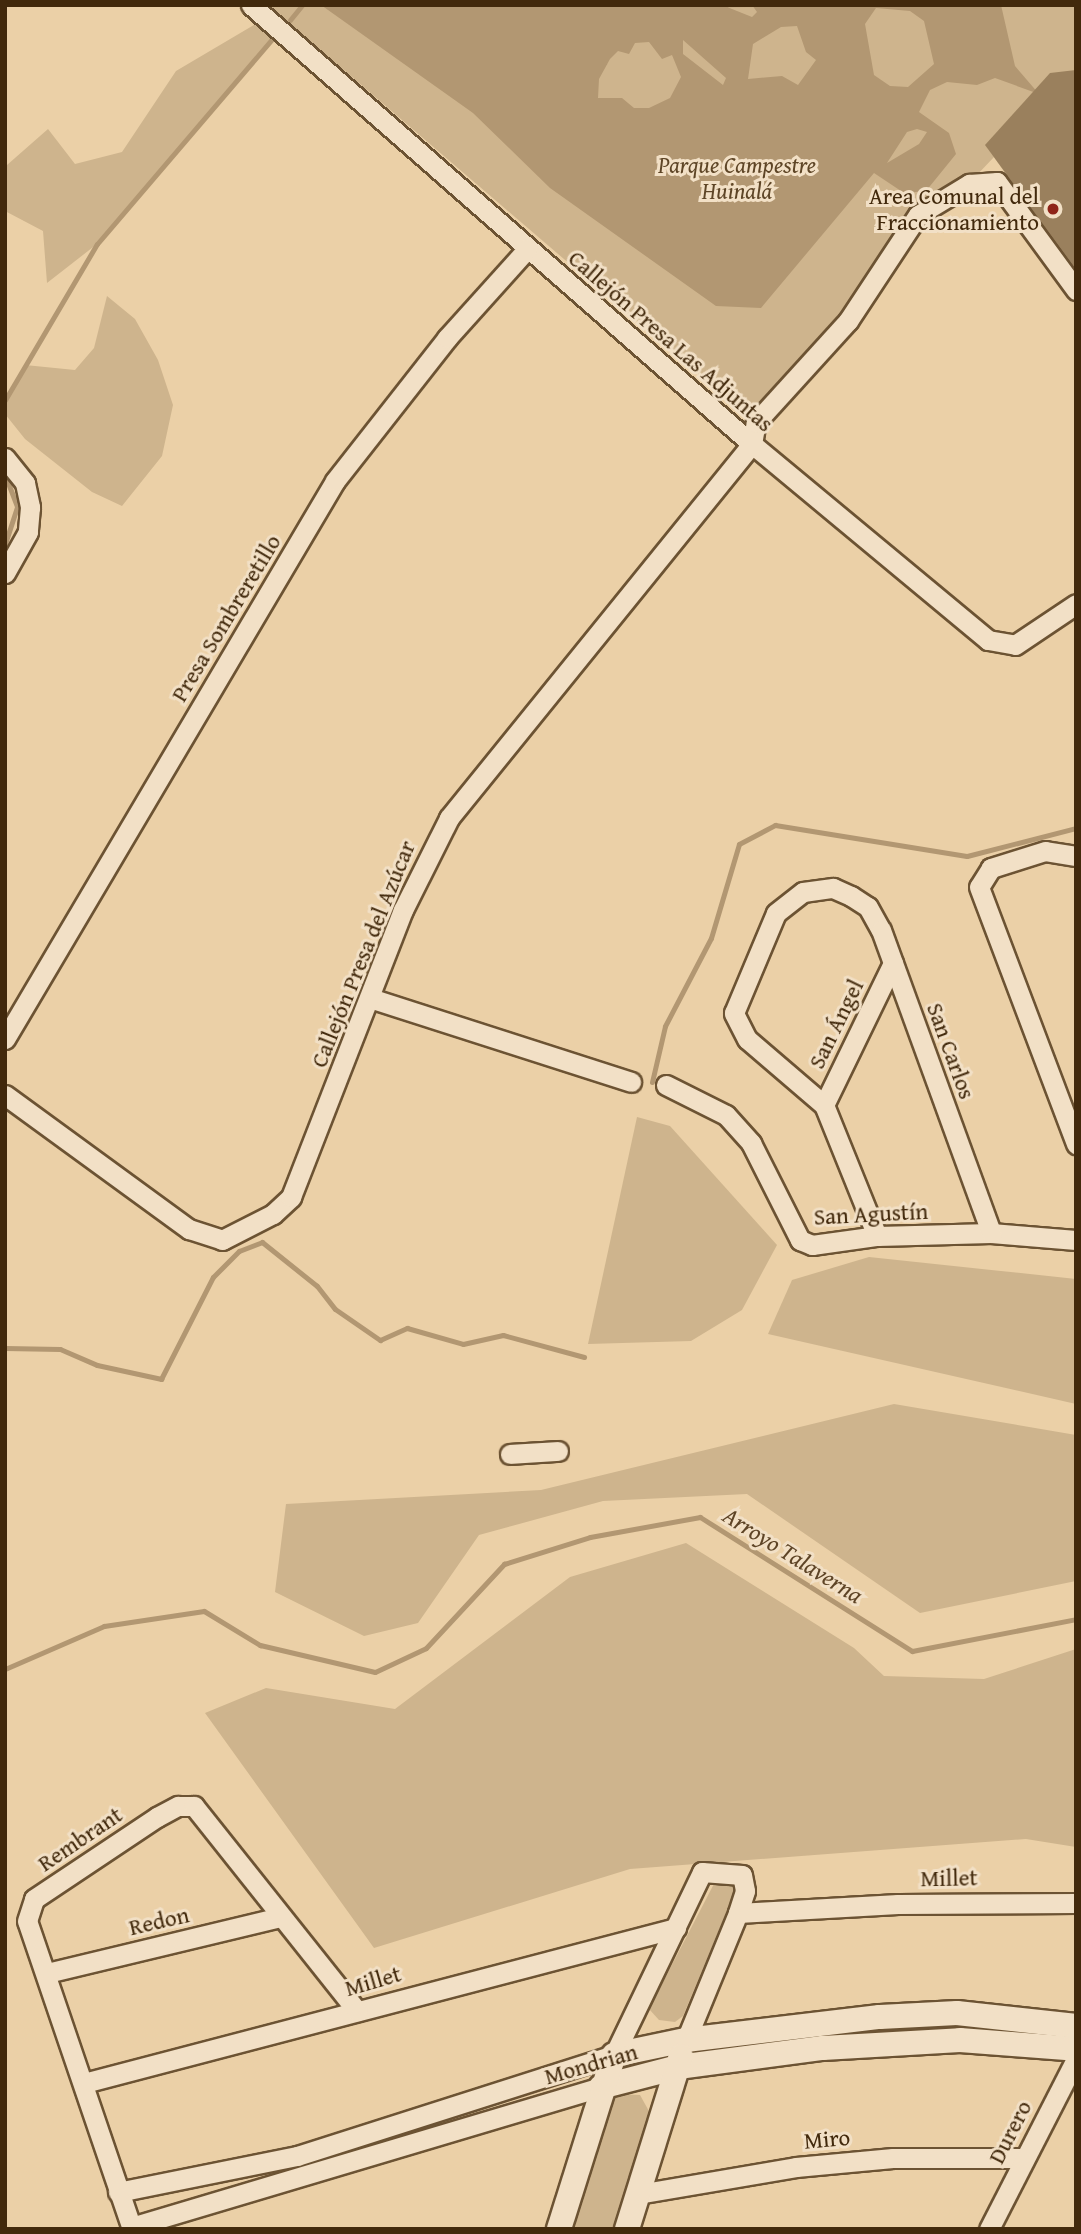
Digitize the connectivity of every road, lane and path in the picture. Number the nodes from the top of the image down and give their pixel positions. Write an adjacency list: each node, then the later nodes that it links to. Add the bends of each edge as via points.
1 (251, 5): 2 (street, Callejón Presa Las Adjuntas)
2 (527, 249): 4 (street, Callejón Presa Las Adjuntas); 11 (street, Presa Sombreretillo, via 447,338 335,481)
3 (1076, 290): 4 (street, Callejón Presa del Azúcar, via 1004,188 990,180 970,184 918,215 848,321 756,422)
4 (752, 444): 7 (street, Callejón Presa Las Adjuntas, via 988,640 1015,645); 10 (street, Callejón Presa del Azúcar, via 449,818 403,910)
5 (5, 458): 6 (street, via 25,483 30,506 28,532)
6 (5, 573)
7 (1076, 604)
8 (1069, 853): 16 (street, via 991,867 981,876 981,899)
9 (893, 963): 15 (street, San Ángel); 15 (street, San Carlos, via 868,907 851,895 833,888 803,892 785,901 734,1013 747,1039); 17 (street, San Carlos)
10 (373, 999): 12 (street); 14 (street, Callejón Presa del Azúcar, via 291,1197 259,1224 222,1240 189,1229)
11 (5, 1039)
12 (631, 1082)
13 (666, 1085): 18 (street, San Agustín, via 726,1115 751,1143 800,1240 812,1245)
14 (5, 1096)
15 (824, 1105): 18 (street)
16 (1076, 1144)
17 (991, 1233): 18 (street, San Agustín); 19 (street, San Agustín)
18 (877, 1236)
19 (1076, 1240)
20 (558, 1451): 21 (street)
21 (510, 1454)
22 (1076, 1903): 23 (street, Millet, via 898,1904)
23 (738, 1913): 25 (street, via 745,1891 742,1875 708,1869 698,1880); 29 (street)
24 (282, 1917): 26 (street, Redon); 26 (street, Rembrant, via 202,1812 178,1806 34,1899 27,1921); 27 (street, Rembrant)
25 (676, 1928): 27 (street, Millet); 31 (street)
26 (47, 1973): 34 (street, Rembrant)
27 (357, 2011): 34 (street, Millet)
28 (1076, 2026): 29 (street, Mondrian, via 957,2013)
29 (686, 2040): 31 (street, Mondrian); 33 (street)
30 (1076, 2049): 33 (street, Mondrian, via 960,2040 823,2048)
31 (614, 2055): 35 (street); 37 (street, Mondrian, via 297,2156)
32 (1076, 2059): 36 (street, Durero)
33 (678, 2067): 35 (street, Mondrian); 38 (street)
34 (84, 2082): 37 (street, Rembrant)
35 (601, 2087): 39 (street, Mondrian); 40 (street)
36 (1024, 2158): 38 (street, Miro, via 893,2158 796,2167); 42 (street, Durero)
37 (118, 2192): 39 (street, Rembrant)
38 (638, 2194): 41 (street)
39 (132, 2228)
40 (556, 2228)
41 (627, 2229)
42 (989, 2229)

